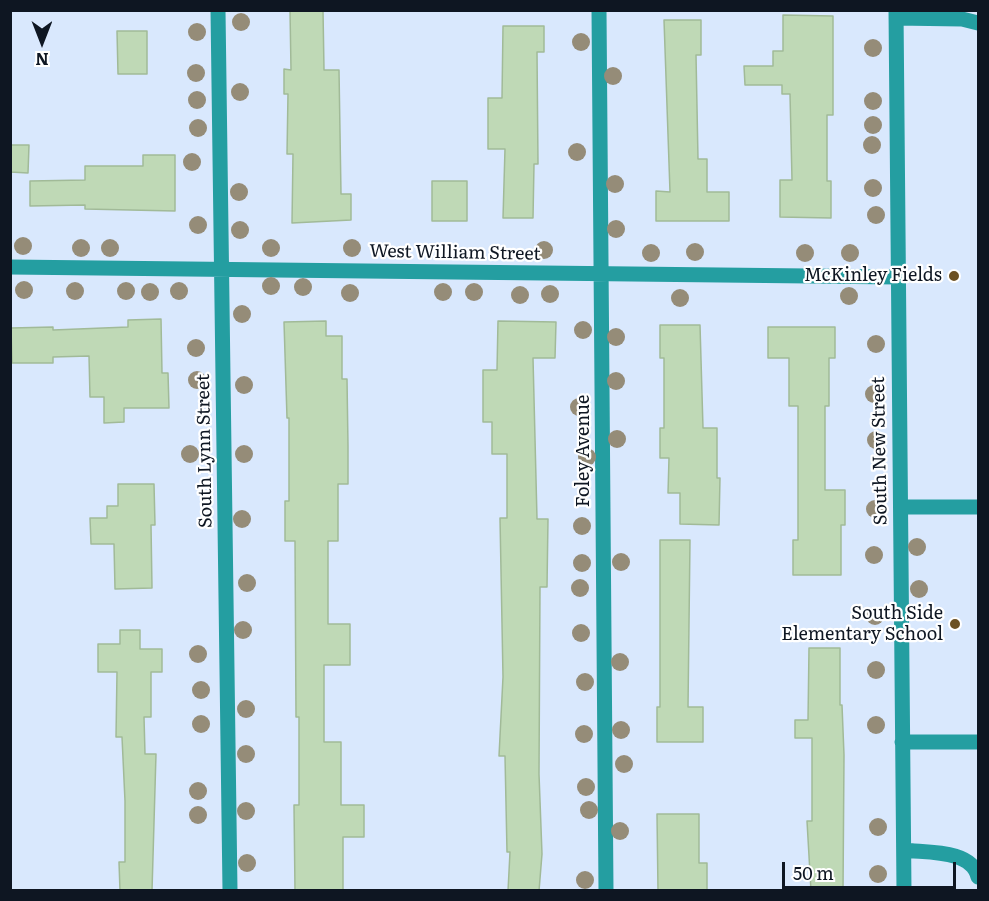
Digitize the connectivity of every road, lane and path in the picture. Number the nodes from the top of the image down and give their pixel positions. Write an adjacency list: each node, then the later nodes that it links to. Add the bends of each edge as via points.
1 (218, 10): 6 (street, South Lynn Street)
2 (599, 10): 7 (street, Foley Avenue)
3 (896, 14): 4 (street); 8 (street, South New Street)
4 (978, 23)
5 (10, 267): 6 (street, West William Street)
6 (222, 269): 7 (street, West William Street); 15 (street, South Lynn Street)
7 (601, 274): 8 (street, West William Street); 16 (street, Foley Avenue)
8 (898, 277): 9 (street, South New Street)
9 (901, 507): 10 (street); 11 (street, South New Street)
10 (978, 507)
11 (902, 742): 12 (street); 13 (street, South New Street)
12 (978, 742)
13 (904, 850): 14 (street, via 958,856 977,871); 17 (street, South New Street)
14 (978, 877)
15 (230, 891)
16 (606, 891)
17 (904, 891)

